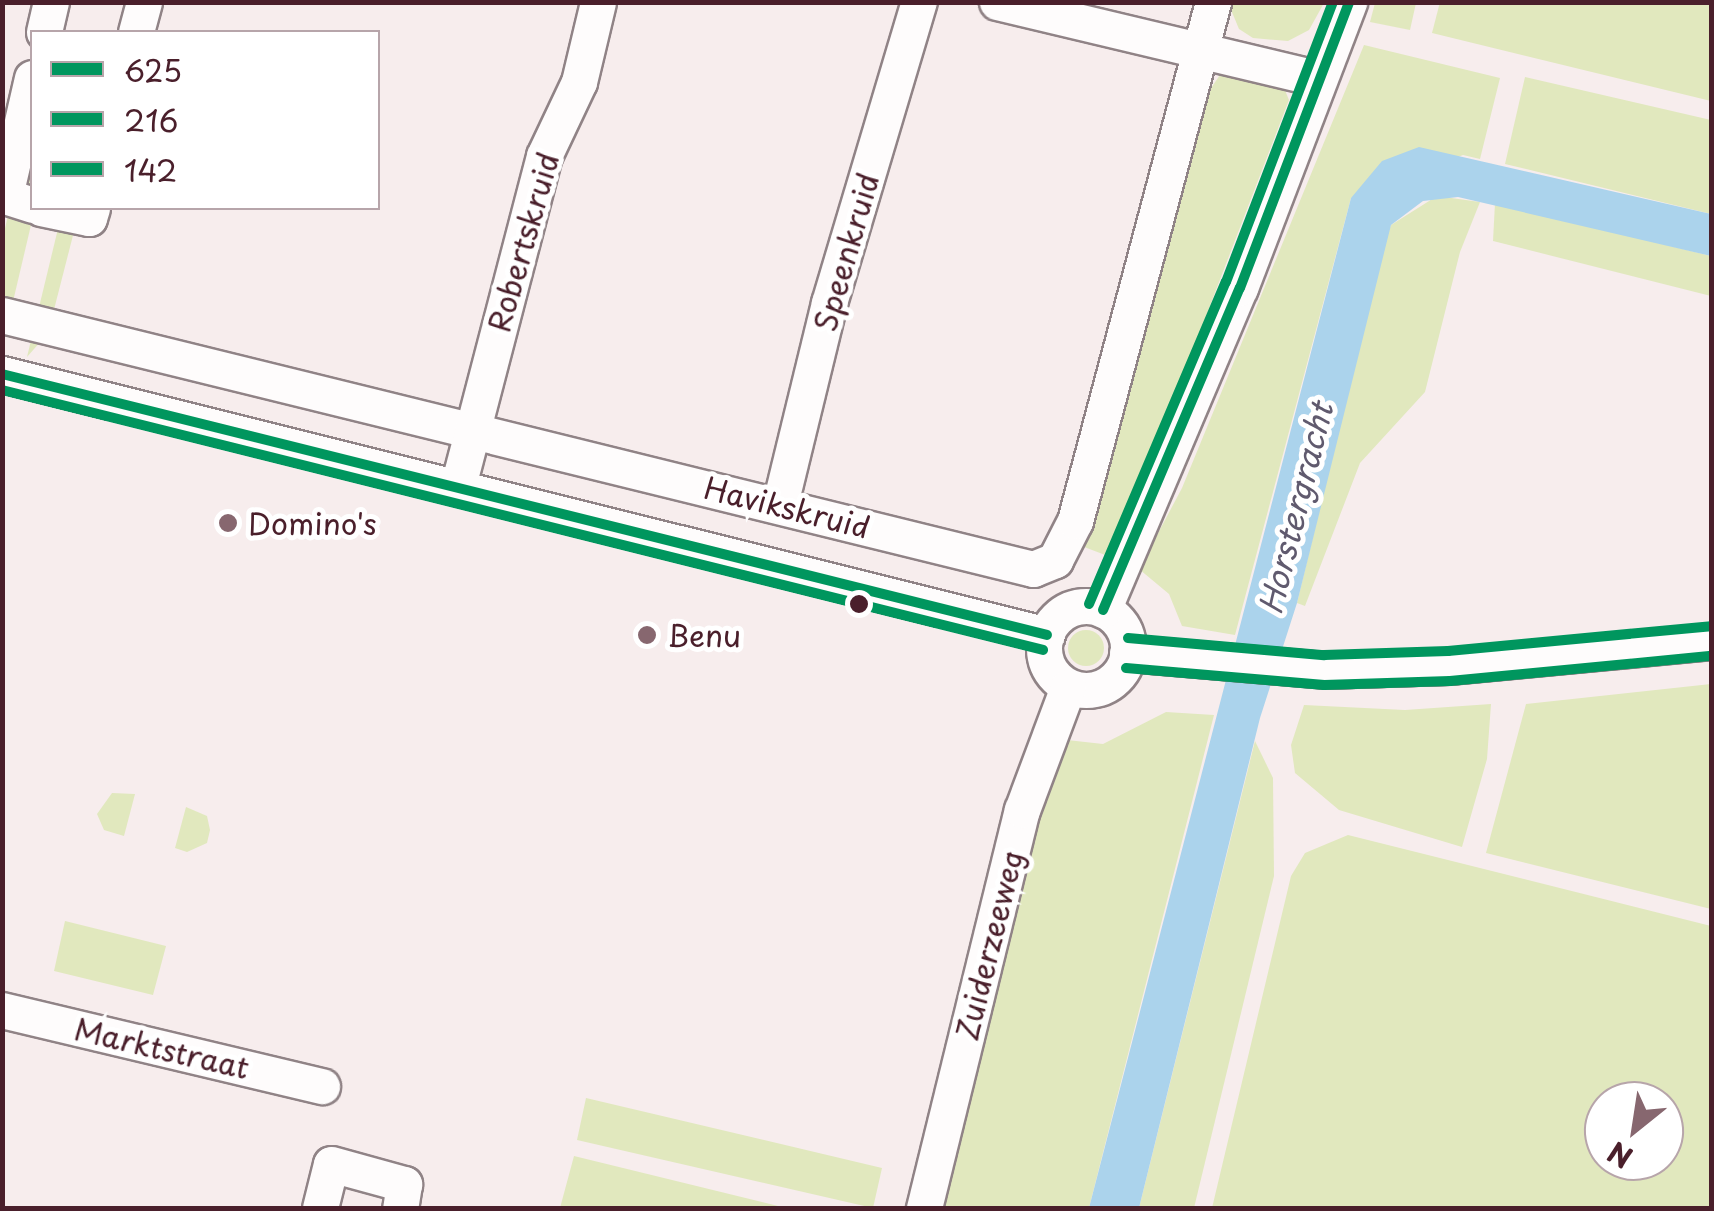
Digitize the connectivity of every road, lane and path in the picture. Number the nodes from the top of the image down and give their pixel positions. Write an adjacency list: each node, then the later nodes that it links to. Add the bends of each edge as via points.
1 (51, 2): 8 (street)
2 (144, 2): 9 (street)
3 (598, 2): 18 (street, Robertskruid, via 578,82 544,156)
4 (919, 2): 20 (street, Speenkruid, via 830,303)
5 (998, 2): 10 (street)
6 (1213, 2): 10 (street, Havikskruid)
7 (1349, 2): 11 (street)
8 (44, 30)
9 (137, 30)
10 (1201, 51): 11 (street); 20 (street, Havikskruid, via 1068,542 1054,560 1032,569)
11 (1319, 79): 21 (street, via 1240,288)
12 (30, 87): 13 (street, via 5,196)
13 (30, 204)
14 (51, 210): 15 (street, via 89,218)
15 (91, 210)
16 (2, 316): 18 (street, Havikskruid)
17 (5, 384): 19 (street)
18 (472, 428): 19 (street, Robertskruid); 20 (street, Havikskruid)
19 (458, 486): 22 (street)
20 (780, 504)
21 (1103, 610): 22 (street, via 1068,609); 24 (street, via 1126,634)
22 (1047, 636): 25 (street, via 1046,660)
23 (1712, 641): 24 (street, via 1449,666 1324,670)
24 (1127, 653): 25 (street, via 1108,683)
25 (1068, 687): 30 (street, Zuiderzeeweg, via 1022,810)
26 (2, 1010): 27 (street, Marktstraat)
27 (322, 1086)
28 (320, 1208): 29 (street, via 331,1164 404,1184)
29 (400, 1208)
30 (924, 1208)

